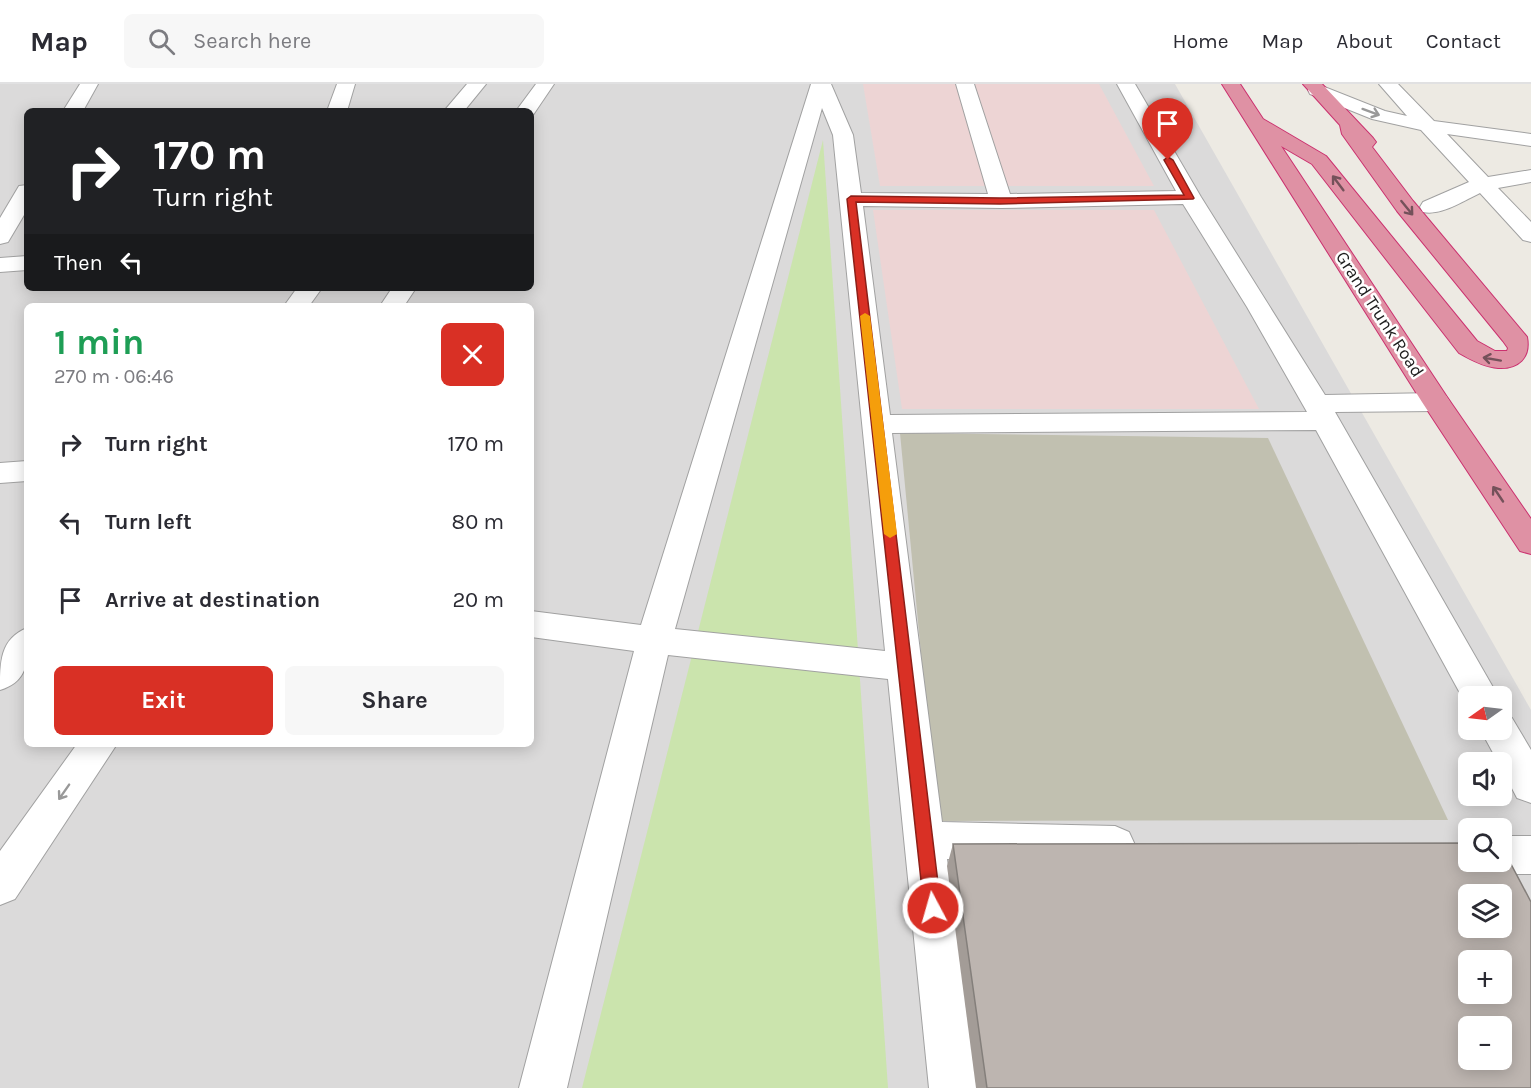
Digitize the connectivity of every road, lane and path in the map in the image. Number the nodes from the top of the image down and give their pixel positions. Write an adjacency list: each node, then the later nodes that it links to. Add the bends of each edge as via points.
1 (89, 84): 11 (street)
2 (346, 84): 12 (street)
3 (477, 84): 13 (street)
4 (545, 84): 14 (street)
5 (821, 84): 23 (street, via 843,135); 40 (street)
6 (965, 84): 24 (street)
7 (1126, 84): 22 (street)
8 (1232, 84): 15 (highway, Grand Trunk Road)
9 (1388, 84): 17 (street)
10 (1314, 87): 16 (highway); 17 (street, one-way to 17, via 1379,115)
11 (75, 108)
12 (338, 108)
13 (457, 108)
14 (528, 108)
15 (1257, 123): 16 (highway, one-way to 15, via 1398,196 1514,337 1521,348 1518,356 1496,361 1481,357 1468,347 1319,160); 33 (highway, Grand Trunk Road)
16 (1349, 126): 25 (highway)
17 (1428, 126): 18 (street); 20 (street)
18 (1531, 140)
19 (1531, 176): 20 (street)
20 (1483, 184): 25 (street); 26 (street)
21 (24, 196): 27 (street)
22 (1190, 198): 24 (street); 34 (street)
23 (851, 199): 24 (street); 35 (street)
24 (1000, 201)
25 (1431, 207): 32 (highway)
26 (1531, 235)
27 (0, 237)
28 (24, 263): 29 (street)
29 (0, 265)
30 (308, 291): 31 (street)
31 (298, 303)
32 (1523, 316)
33 (1436, 402): 34 (street); 38 (highway, Grand Trunk Road, one-way to 33)
34 (1320, 412): 35 (street); 44 (street)
35 (878, 424): 42 (street)
36 (24, 471): 37 (street)
37 (0, 473)
38 (1531, 543)
39 (534, 624): 40 (street)
40 (654, 640): 42 (street); 53 (street)
41 (24, 646): 43 (street)
42 (906, 667): 48 (street)
43 (0, 676)
44 (1474, 686)
45 (1505, 740): 47 (street)
46 (96, 747): 52 (street, one-way to 52)
47 (1531, 786)
48 (925, 840): 49 (street); 54 (street)
49 (1150, 846)
50 (1512, 855): 51 (street)
51 (1531, 855)
52 (0, 885)
53 (543, 1088)
54 (953, 1088)

